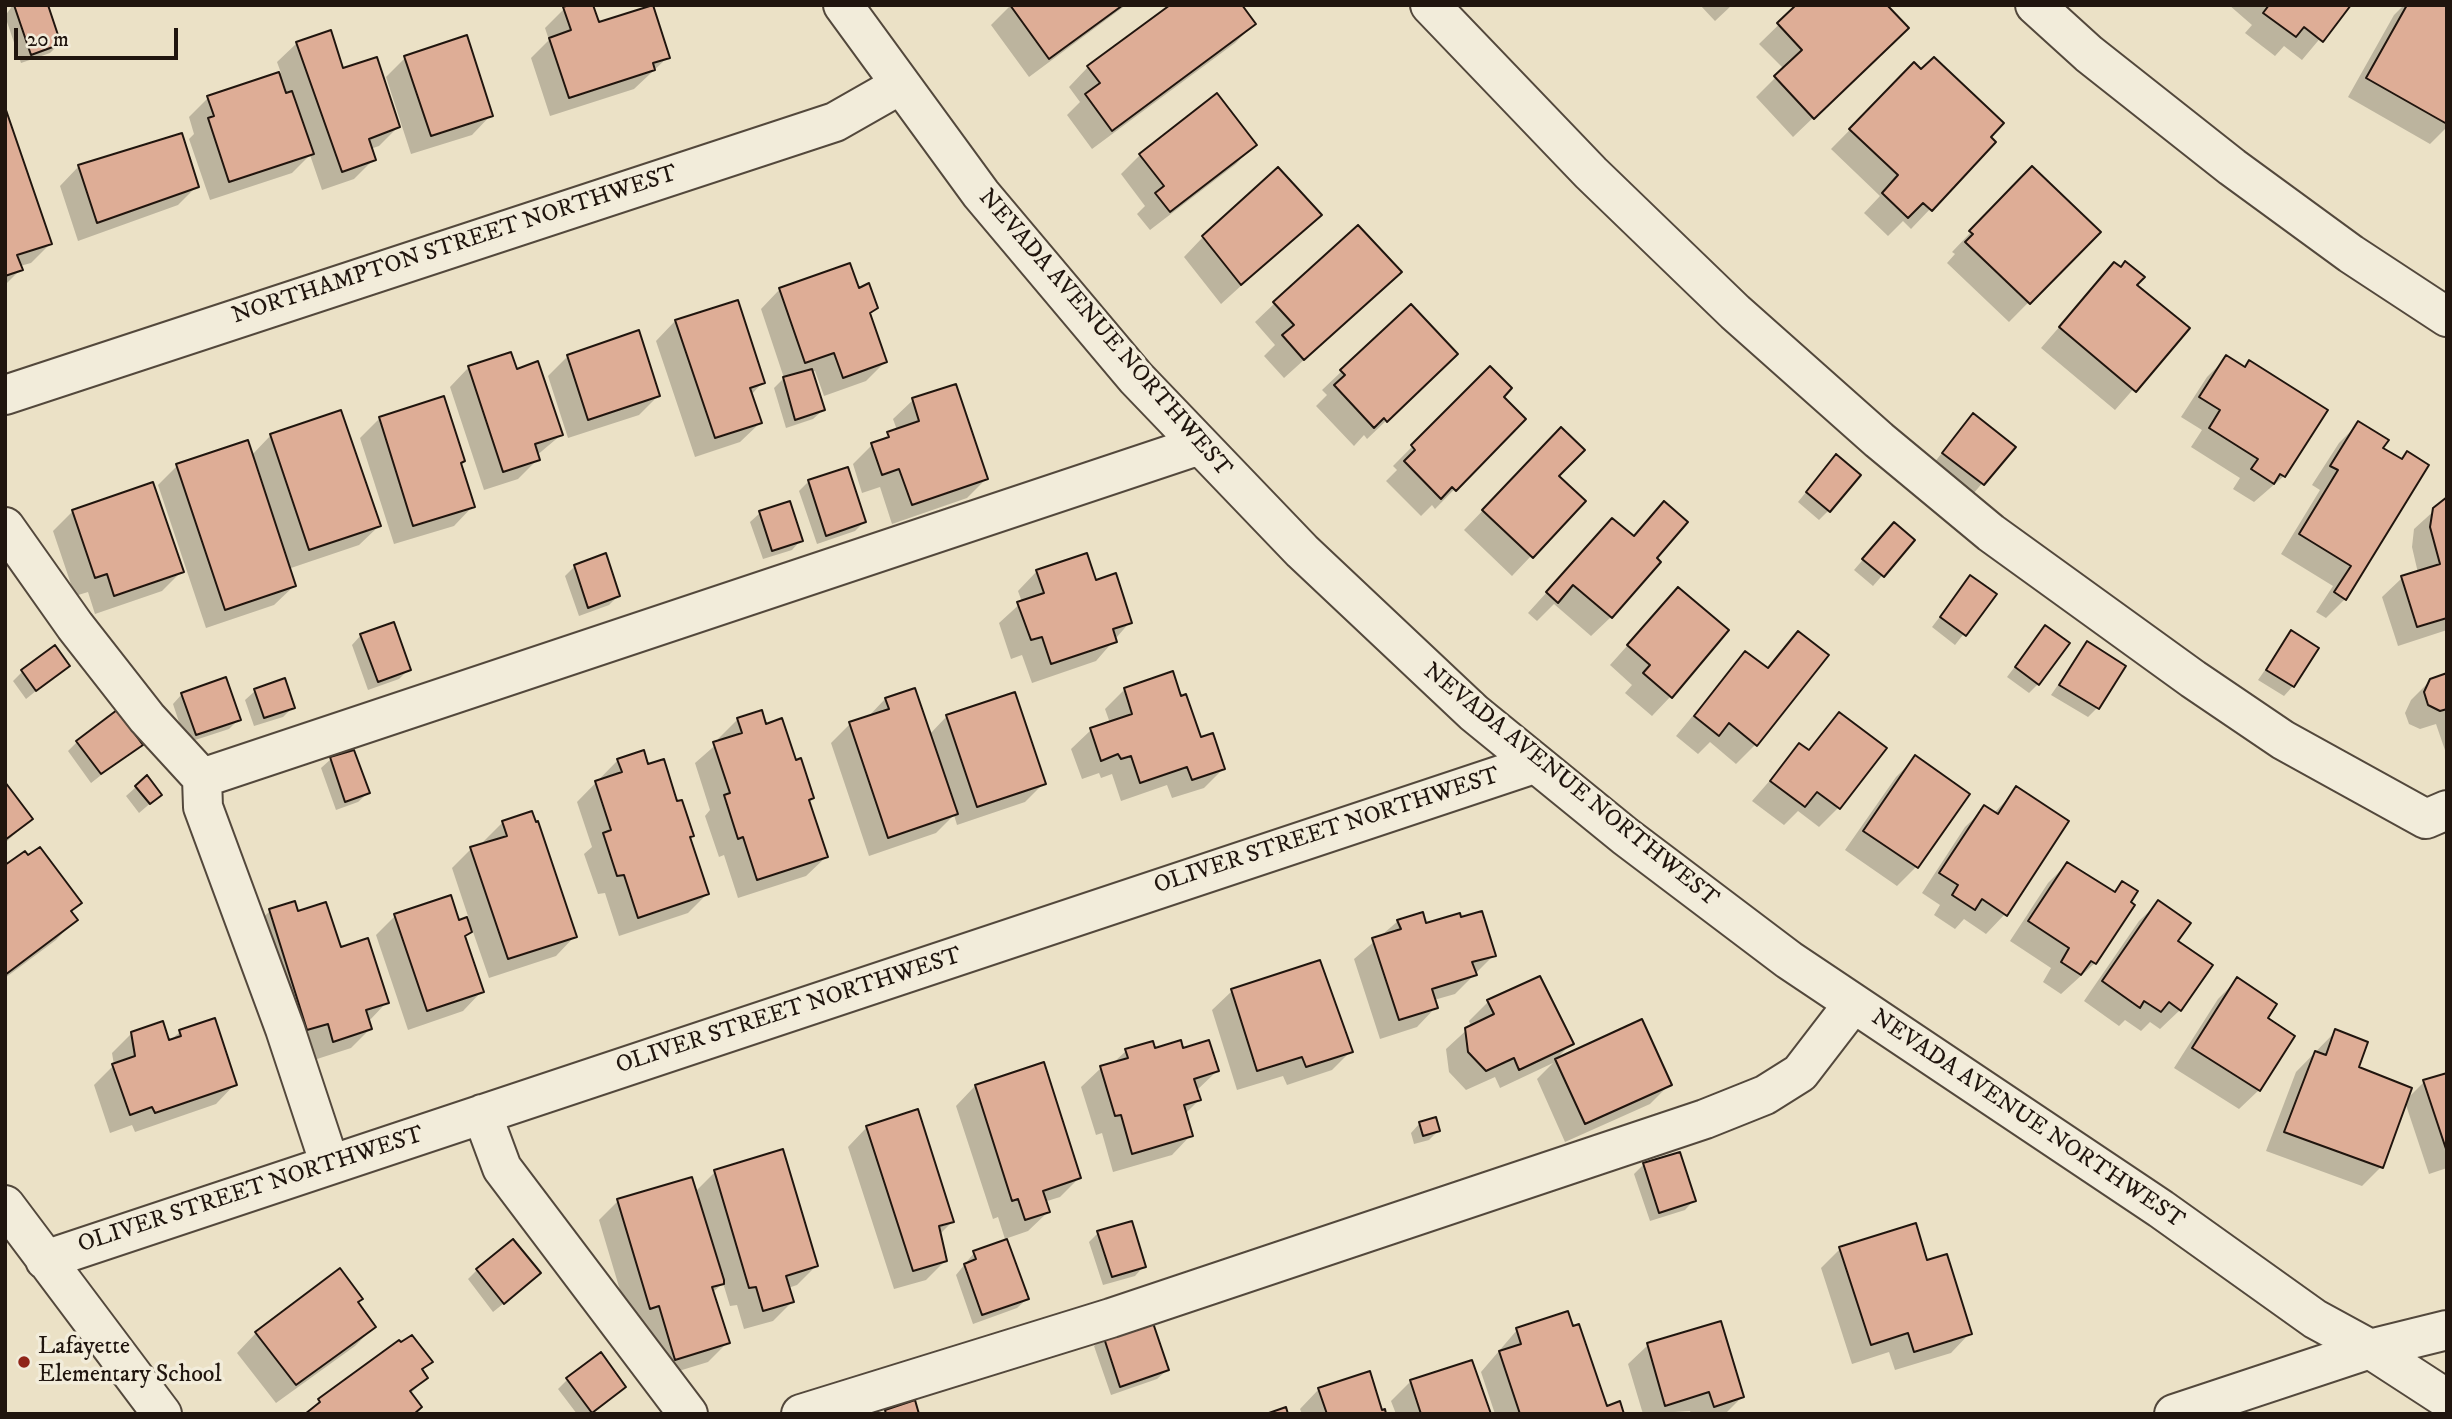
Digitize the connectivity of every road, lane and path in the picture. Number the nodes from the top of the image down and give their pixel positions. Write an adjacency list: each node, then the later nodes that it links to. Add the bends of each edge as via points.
1 (843, 5): 4 (street, NEVADA AVENUE NORTHWEST)
2 (1430, 5): 11 (street, via 1591,173 1735,312 1991,533 2283,740)
3 (2035, 5): 5 (street, via 2089,54 2232,167)
4 (900, 85): 6 (street, NORTHAMPTON STREET NORTHWEST, via 835,122); 7 (street, NEVADA AVENUE NORTHWEST, via 1057,287)
5 (2447, 317)
6 (5, 394)
7 (1197, 446): 9 (street, NEVADA AVENUE NORTHWEST, via 1388,635); 10 (street)
8 (5, 527): 10 (street, via 123,688)
9 (1534, 764): 12 (street, NEVADA AVENUE NORTHWEST, via 1706,900); 13 (street, OLIVER STREET NORTHWEST)
10 (202, 778): 14 (street, via 203,807)
11 (2440, 821)
12 (1853, 1004): 18 (street, NEVADA AVENUE NORTHWEST, via 2161,1209 2315,1319); 22 (street, via 1800,1073 1753,1100 1111,1318)
13 (482, 1114): 14 (street, OLIVER STREET NORTHWEST); 21 (street, via 502,1168)
14 (330, 1165): 16 (street, OLIVER STREET NORTHWEST)
15 (5, 1205): 16 (street)
16 (45, 1260): 20 (street)
17 (2447, 1330): 18 (street)
18 (2370, 1349): 19 (street, NEVADA AVENUE NORTHWEST); 23 (street)
19 (2447, 1399)
20 (162, 1414)
21 (688, 1414)
22 (801, 1414)
23 (2174, 1414)

